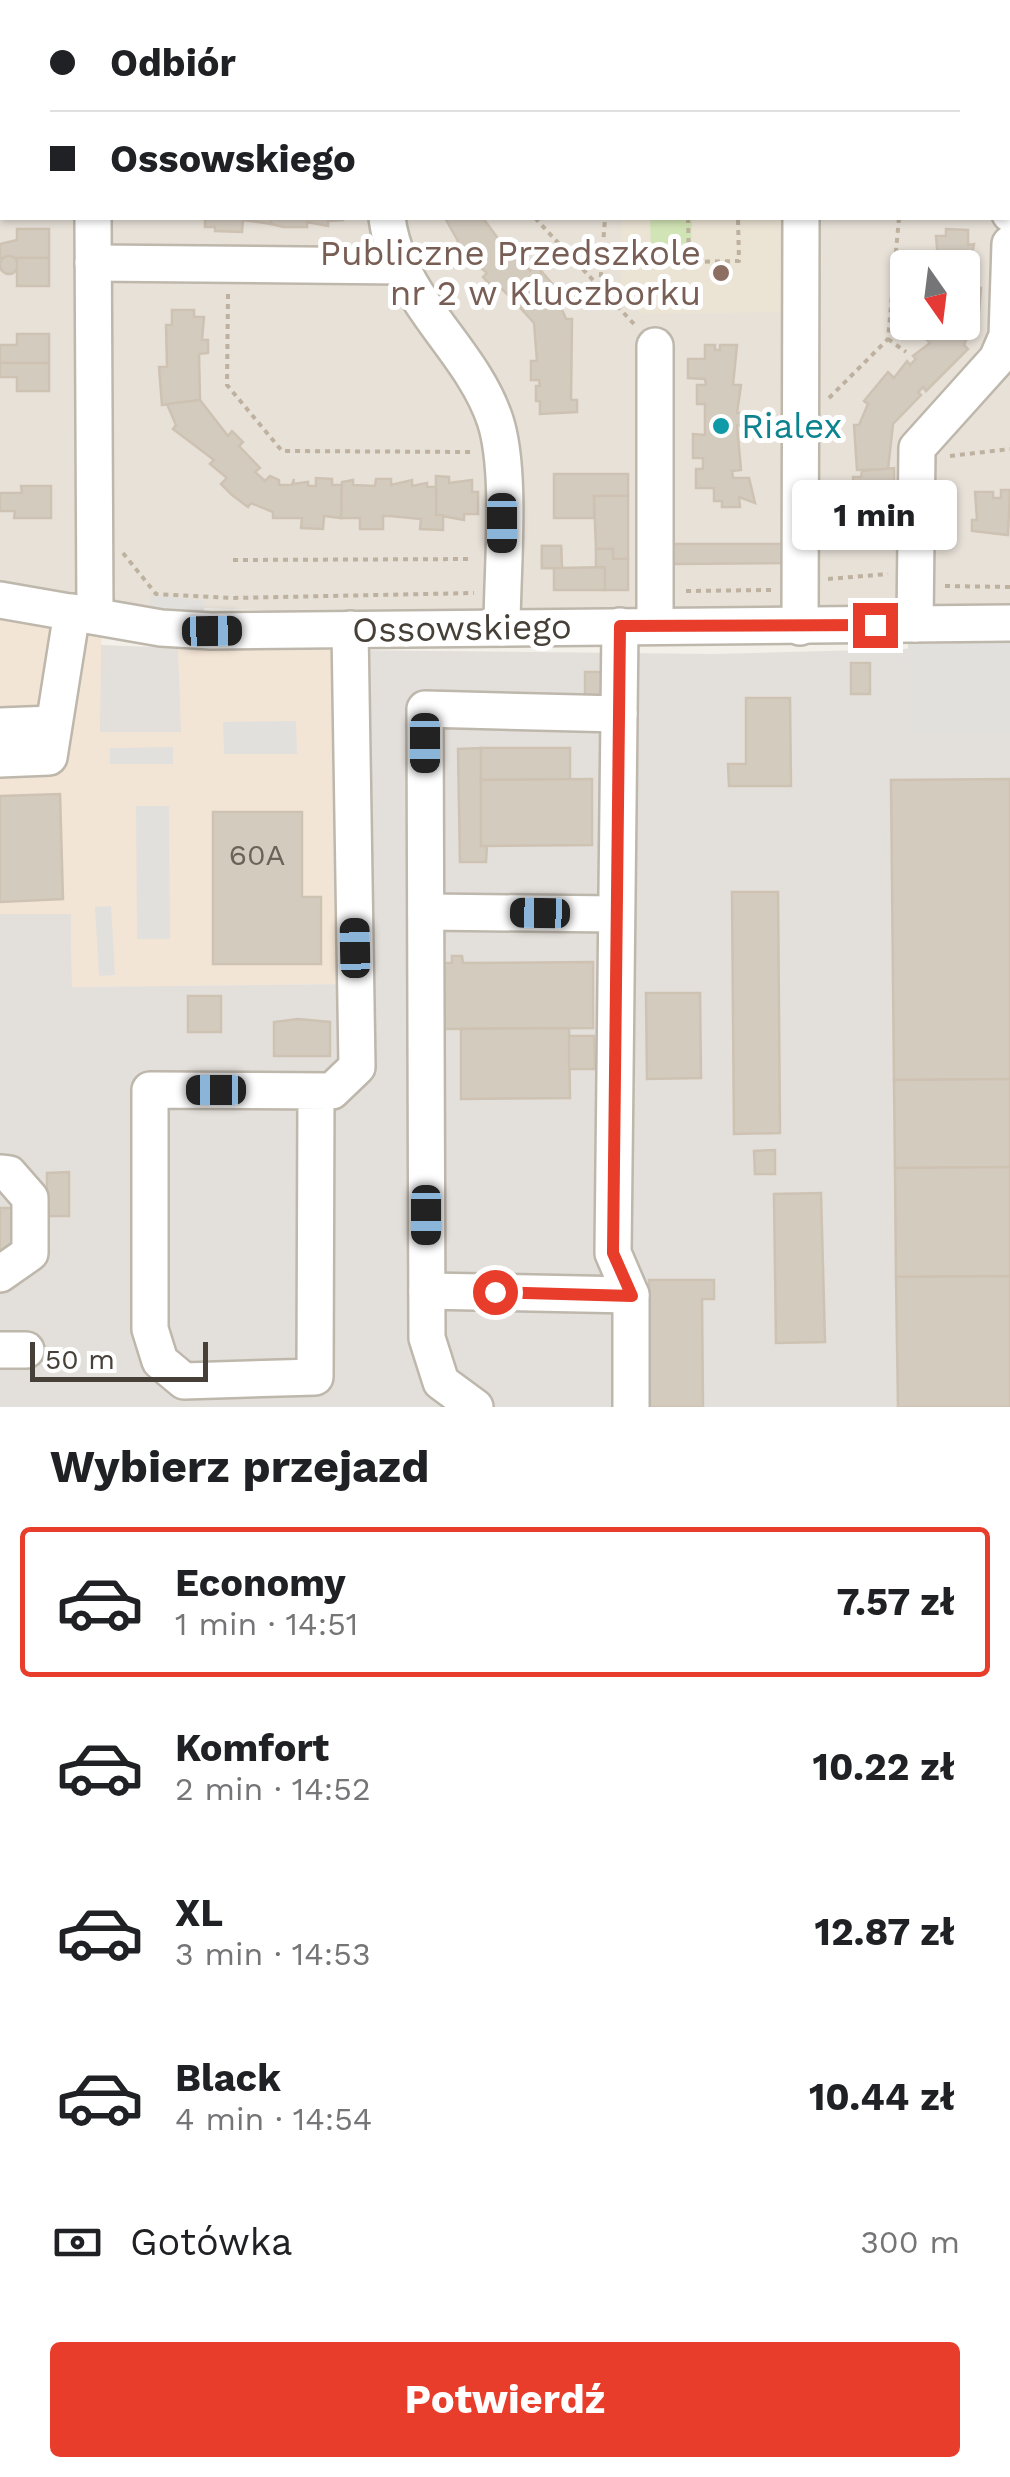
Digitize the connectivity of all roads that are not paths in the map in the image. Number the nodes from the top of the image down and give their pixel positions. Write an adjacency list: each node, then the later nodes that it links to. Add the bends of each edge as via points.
1 (92, 220): 5 (street)
2 (387, 220): 6 (street)
3 (801, 220): 13 (street)
4 (1010, 244): 11 (street, via 1007,336 997,358 917,448)
5 (93, 263): 6 (street); 9 (street)
6 (400, 266): 14 (street, via 494,418 501,452)
7 (655, 346): 12 (street)
8 (0, 600): 9 (street, Ossowskiego)
9 (84, 614): 15 (street, Ossowskiego, via 212,631); 17 (street)
10 (1010, 622): 11 (street, Ossowskiego)
11 (914, 624): 13 (street, Ossowskiego)
12 (637, 625): 13 (street, Ossowskiego); 14 (street, Ossowskiego); 16 (street)
13 (800, 626)
14 (502, 628): 15 (street, Ossowskiego)
15 (350, 629): 22 (street, via 356,1067 332,1091)
16 (619, 714): 20 (street, via 425,709); 21 (street)
17 (53, 724): 18 (street); 19 (street, via 49,758)
18 (0, 726)
19 (0, 759)
20 (426, 912): 21 (street); 25 (street)
21 (616, 914): 26 (street, via 613,1253)
22 (316, 1091): 22 (street, via 150,1090 150,1329 160,1361 184,1380 315,1377)
23 (0, 1173): 24 (street, via 30,1198 30,1253)
24 (0, 1274)
25 (427, 1291): 26 (street); 27 (street, via 427,1338 441,1382)
26 (632, 1296): 28 (street)
27 (475, 1407)
28 (631, 1407)

